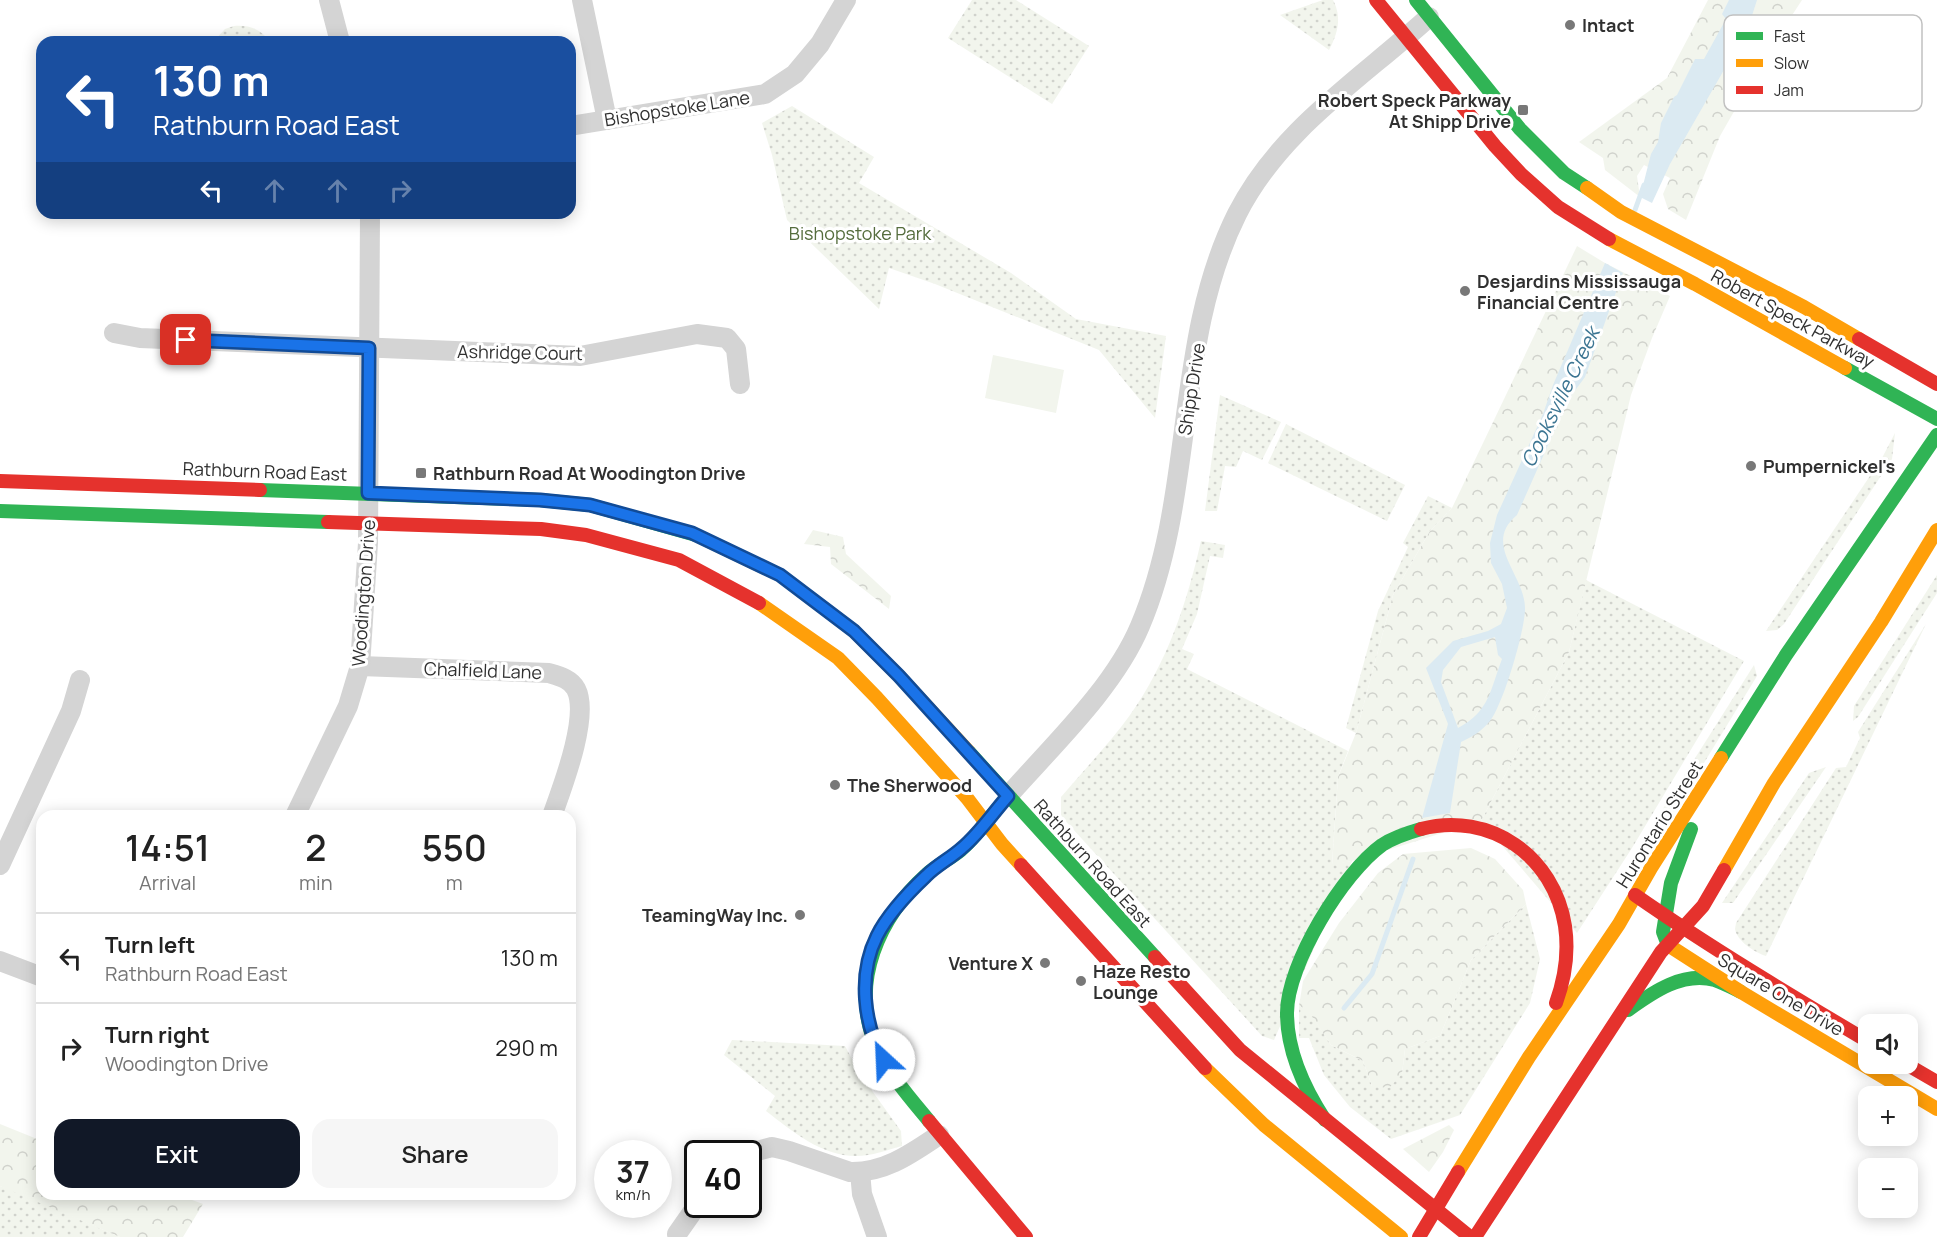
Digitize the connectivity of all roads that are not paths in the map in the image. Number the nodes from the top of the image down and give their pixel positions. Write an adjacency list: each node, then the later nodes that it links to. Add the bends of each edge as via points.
1 (329, 0): 7 (street)
2 (582, 0): 9 (street)
3 (846, 0): 9 (street, Bishopstoke Lane, via 795,74 765,94)
4 (1376, 0): 8 (street, Robert Speck Parkway)
5 (1416, 0): 6 (street, Robert Speck Parkway)
6 (1429, 17): 8 (street, Shipp Drive); 15 (street, Robert Speck Parkway, via 1520,129 1564,173 1621,212 1804,307)
7 (338, 36)
8 (1407, 38): 16 (street, Robert Speck Parkway, via 1494,146 1558,207 1612,241); 26 (street, Shipp Drive, via 1323,105 1293,135 1238,212 1206,297 1170,524 1140,626 1110,676 1075,722)
9 (607, 120): 10 (street, Bishopstoke Lane)
10 (576, 125)
11 (370, 219): 13 (street, Woodington Drive)
12 (114, 333): 13 (street, Ashridge Court, via 140,338)
13 (369, 348): 14 (street, Ashridge Court, via 580,356 697,334 727,338 736,349); 19 (street, Woodington Drive)
14 (740, 384)
15 (1937, 384)
16 (1937, 419)
17 (1937, 435): 23 (street, Hurontario Street)
18 (0, 481): 19 (street, Rathburn Road East)
19 (368, 493): 21 (street, Woodington Drive); 26 (street, Rathburn Road East, via 590,505 692,533 780,575 854,631)
20 (0, 511): 21 (street)
21 (368, 524): 24 (street, Woodington Drive); 29 (street, via 541,529 586,535 679,560 751,598 838,658)
22 (1937, 530): 33 (street, via 1774,783 1703,906)
23 (1781, 664): 31 (street, Hurontario Street); 32 (street, via 1692,828 1671,883)
24 (360, 666): 27 (street, Woodington Drive, via 348,706); 28 (street, Chalfield Lane, via 549,673 567,679 576,688 581,706 571,761)
25 (80, 680): 30 (street, via 70,711)
26 (1008, 796): 29 (street); 44 (street, Rathburn Road East, via 1240,1050)
27 (298, 810)
28 (554, 810)
29 (985, 822): 45 (street, via 964,847 927,874 892,913 877,937 866,979 869,1024 876,1046); 52 (street, via 1215,1079 1264,1125)
30 (0, 865)
31 (1635, 895): 32 (street, Square One Drive); 40 (street, Hurontario Street)
32 (1666, 915): 33 (street, Square One Drive); 34 (street, via 1663,932)
33 (1684, 929): 34 (street); 39 (street, Square One Drive)
34 (1668, 945): 37 (street, Square One Drive); 38 (street)
35 (0, 961): 36 (street)
36 (36, 976)
37 (1741, 992): 38 (street, via 1714,980 1683,980 1655,991); 43 (street, Square One Drive)
38 (1615, 1020): 54 (street)
39 (1858, 1035)
40 (1529, 1057): 44 (street, via 1561,992 1565,971 1567,939 1557,894 1529,857 1477,826 1438,825 1408,833 1383,844 1352,872 1325,912 1290,990 1288,1032 1295,1062 1309,1097); 53 (street, Hurontario Street, bridge)
41 (1918, 1071): 42 (street)
42 (1937, 1082)
43 (1937, 1109)
44 (1325, 1120): 54 (street, Rathburn Road East)
45 (939, 1135): 47 (street, via 897,1162); 51 (street)
46 (762, 1150): 47 (street, via 789,1150)
47 (860, 1172): 50 (street, via 862,1194)
48 (688, 1218): 49 (street)
49 (677, 1234)
50 (877, 1237)
51 (1026, 1237)
52 (1401, 1237)
53 (1419, 1237)
54 (1473, 1237)

